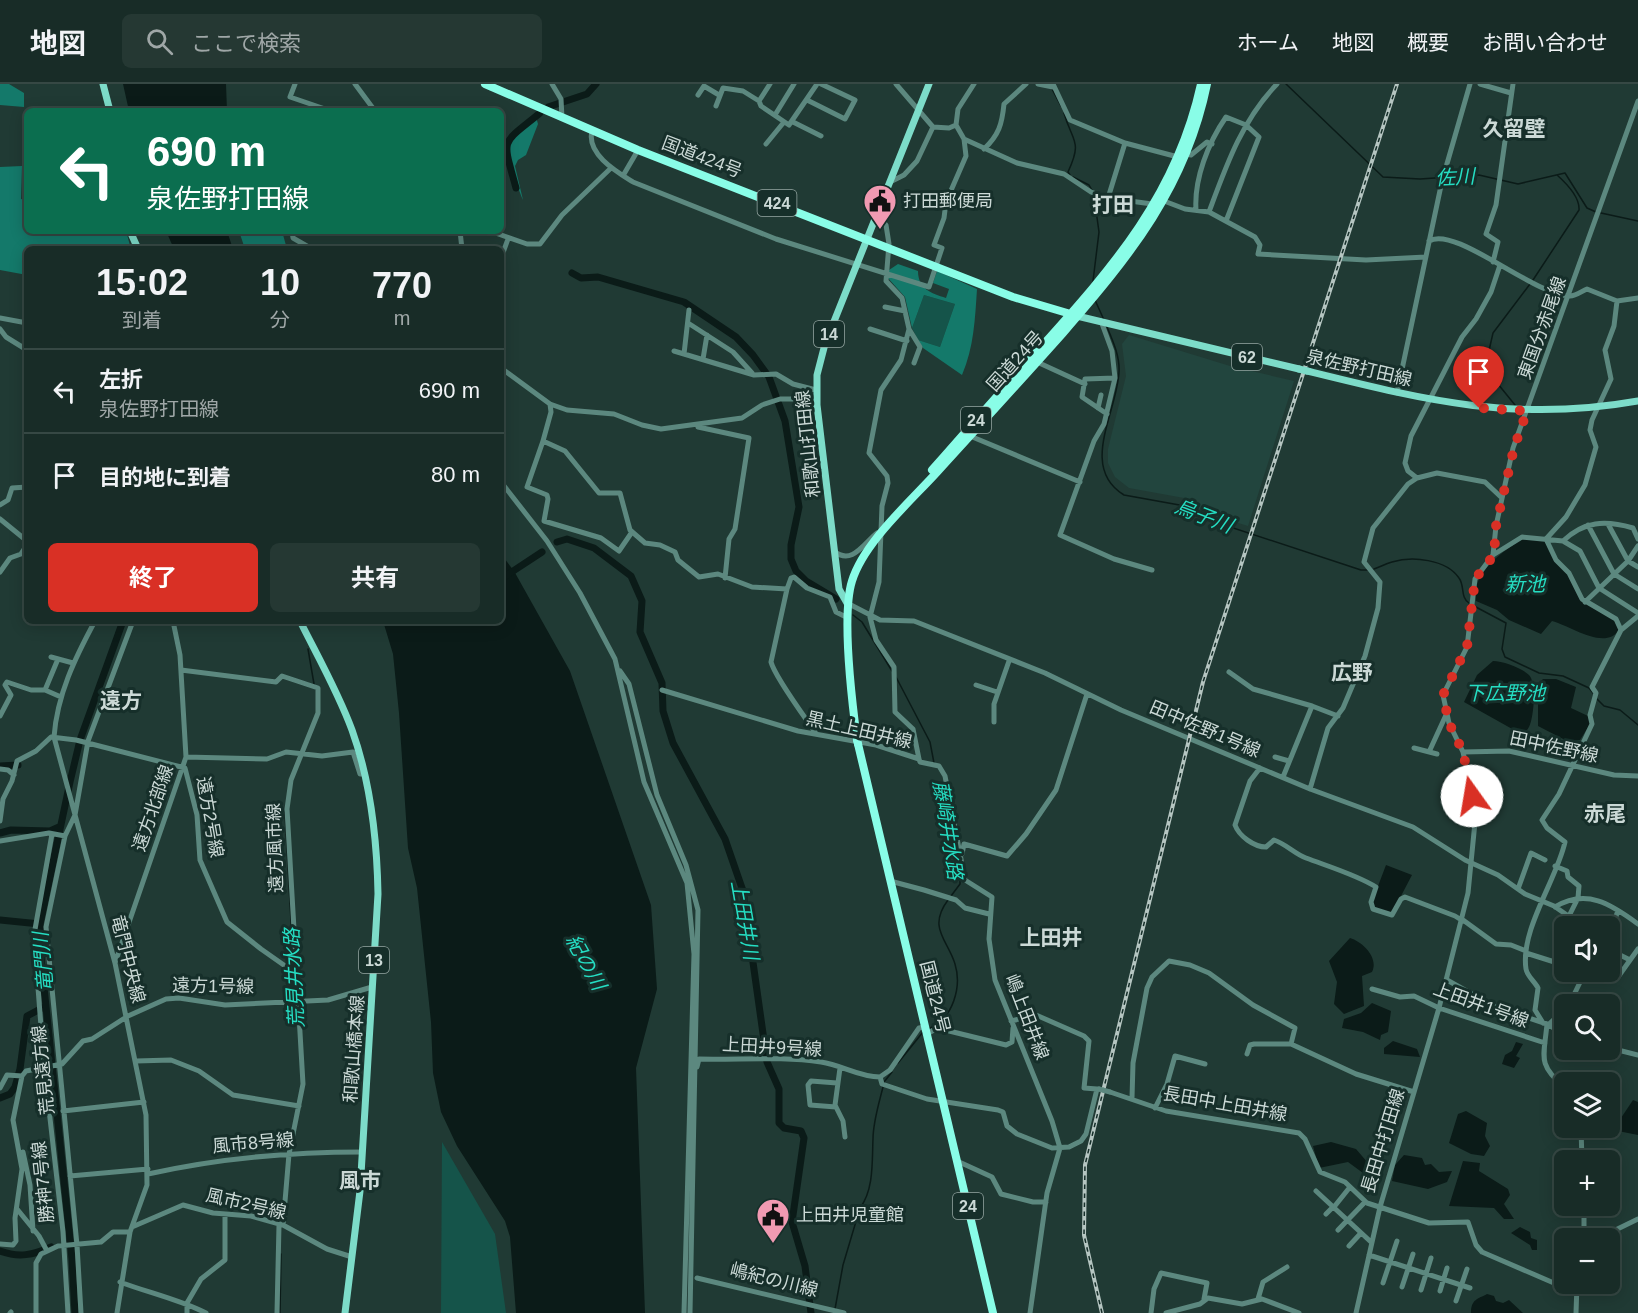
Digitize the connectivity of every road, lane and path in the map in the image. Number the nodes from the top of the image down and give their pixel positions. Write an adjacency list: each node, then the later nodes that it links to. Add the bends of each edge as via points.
1 (103, 84): 30 (main road)
2 (295, 84): 31 (street, via 290,98)
3 (355, 84): 32 (street)
4 (485, 84): 35 (highway, 国道424号 / 424)
5 (552, 84): 35 (street, via 561,100)
6 (748, 84): 22 (street)
7 (770, 84): 27 (street)
8 (794, 84): 34 (street)
9 (819, 84): 26 (street); 26 (street, via 855,100 845,119)
10 (896, 84): 33 (street)
11 (929, 84): 33 (main road, 和歌山打田線 / 14)
12 (974, 84): 38 (street, via 958,109)
13 (1026, 84): 47 (street, via 1004,104 1002,125)
14 (1038, 84): 21 (street)
15 (1201, 84): 49 (highway, 国道24号 / 24)
16 (1207, 84): 49 (highway, 国道24号 / 24)
17 (1470, 84): 63 (street)
18 (1480, 84): 23 (street)
19 (1513, 84): 23 (street)
20 (1276, 85): 39 (street)
21 (1052, 86): 44 (street, via 1070,120)
22 (743, 91): 25 (street, via 723,88); 27 (street)
23 (1511, 93): 68 (street, via 1492,219 1486,234 1498,242)
24 (698, 95): 25 (street, via 704,86)
25 (719, 95): 29 (street)
26 (807, 100): 37 (street)
27 (759, 101): 34 (street)
28 (1638, 101): 73 (street, 東国分赤尾線)
29 (716, 106)
30 (109, 108)
31 (322, 108)
32 (373, 108)
33 (919, 110): 40 (street); 52 (main road, 和歌山打田線 / 14)
34 (775, 115): 36 (street)
35 (562, 118): 41 (highway, 国道424号 / 424)
36 (784, 122): 37 (street); 45 (street)
37 (793, 122): 42 (street)
38 (956, 125): 40 (street); 43 (street)
39 (1246, 125): 46 (street, via 1226,117); 56 (street, via 1227,162); 58 (street, via 1259,137)
40 (933, 128): 52 (street, via 917,161 904,175)
41 (592, 131): 48 (highway, 国道424号 / 424); 50 (street, via 594,149)
42 (821, 136)
43 (964, 139): 47 (street); 71 (street, via 964,163 946,202 934,245 942,248)
44 (1125, 143): 49 (street); 53 (street)
45 (766, 144)
46 (1212, 144): 49 (street, via 1207,142 1191,155); 55 (street, via 1194,190)
47 (984, 149): 53 (street, via 1017,163 1064,174)
48 (638, 150): 51 (street); 61 (highway, 国道424号 / 424)
49 (1182, 155): 54 (highway, 国道24号 / 24)
50 (611, 168): 51 (street); 62 (street, via 562,215 540,244)
51 (624, 174): 70 (street, via 633,182 699,210)
52 (890, 182): 57 (main road, 和歌山打田線 / 14)
53 (1108, 198): 54 (street, via 1152,204)
54 (1160, 201): 55 (street); 79 (highway, 国道24号 / 24)
55 (1196, 210): 56 (street)
56 (1209, 212): 58 (street)
57 (877, 216): 61 (main road, 和歌山打田線 / 14); 65 (street, via 886,225)
58 (1226, 221): 67 (street, via 1255,237 1260,245 1258,254 1366,260)
59 (292, 234): 64 (street)
60 (497, 234): 62 (street)
61 (868, 238): 65 (highway, 国道424号 / 424); 70 (main road, 和歌山打田線 / 14)
62 (508, 239): 66 (street)
63 (1429, 241): 67 (street); 68 (street, via 1443,238 1463,244)
64 (307, 246)
65 (889, 247): 71 (highway, 国道424号 / 424); 72 (street)
66 (504, 250)
67 (1426, 257): 100 (street)
68 (1493, 262): 69 (street)
69 (1500, 265): 73 (street, via 1538,287); 102 (street, via 1491,292 1462,337)
70 (857, 266): 72 (street); 99 (main road, 和歌山打田線 / 14, via 820,359)
71 (936, 266): 72 (street, via 929,286); 79 (highway, 国道424号 / 424, via 1013,297)
72 (885, 274): 78 (street, via 902,298)
73 (1569, 296): 75 (street, via 1587,289); 108 (street, 東国分赤尾線)
74 (1638, 298): 75 (street)
75 (1617, 301): 106 (street, via 1614,326 1605,350 1610,383)
76 (885, 308): 78 (street)
77 (689, 310): 83 (street)
78 (905, 311): 85 (street)
79 (1074, 315): 81 (main road, 泉佐野打田線 / 62); 93 (highway, 国道24号 / 24); 122 (highway, 国道24号 / 24)
80 (0, 318): 82 (street)
81 (1101, 321): 97 (street, via 1112,351); 100 (main road, 泉佐野打田線 / 62, bridge)
82 (24, 322)
83 (688, 323): 87 (street); 91 (street)
84 (870, 329): 88 (street)
85 (909, 329): 88 (street); 94 (street, via 920,347)
86 (0, 330): 89 (street)
87 (707, 335): 92 (street); 96 (street, via 733,352)
88 (907, 341): 122 (street, via 901,360 881,390 869,453 887,476)
89 (24, 346)
90 (675, 351): 91 (street)
91 (684, 354): 92 (street)
92 (703, 360): 96 (street)
93 (1037, 362): 98 (street); 111 (highway, 国道24号 / 24)
94 (914, 363)
95 (504, 370): 104 (street)
96 (754, 375): 99 (street, via 781,375 793,384)
97 (1115, 378): 98 (street, via 1085,379); 109 (street)
98 (1085, 384): 107 (street, via 1082,396)
99 (816, 390): 105 (main road, 和歌山打田線 / 14)
100 (1397, 393): 102 (main road, 泉佐野打田線 / 62)
101 (1101, 395): 107 (street)
102 (1430, 400): 108 (main road, 泉佐野打田線 / 62); 113 (street, via 1411,436 1407,454 1406,467)
103 (1638, 401): 106 (main road, 泉佐野打田線 / 62)
104 (550, 404): 110 (street, via 567,410 614,414 654,428); 112 (street)
105 (817, 405): 110 (street, via 780,399 742,418); 130 (main road, 和歌山打田線 / 14)
106 (1597, 407): 108 (main road, 泉佐野打田線 / 62); 124 (street, via 1590,430 1596,447 1585,485 1566,517)
107 (1098, 408): 109 (street)
108 (1527, 411): 117 (street, 東国分赤尾線)
109 (1107, 414): 114 (street)
110 (694, 426): 137 (street, via 749,438)
111 (970, 436): 114 (street); 122 (highway, 国道24号 / 24)
112 (543, 441): 123 (street, via 565,451 599,493 620,493); 123 (street, via 527,487 547,495 544,521 594,535 620,551)
113 (1416, 478): 117 (street, via 1437,473 1485,482); 168 (street, via 1370,534 1364,562 1380,582 1378,608 1365,656)
114 (1080, 482): 134 (street, via 1060,535 1114,559)
115 (504, 486): 156 (street, via 547,541 580,593)
116 (24, 487): 118 (street, via 12,488 8,500)
117 (1502, 498): 131 (street, 東国分赤尾線)
118 (0, 505)
119 (0, 519): 126 (street)
120 (1608, 524): 121 (street); 125 (street, via 1633,528); 132 (street)
121 (1588, 525): 127 (street); 136 (street)
122 (880, 531): 130 (street, via 851,556); 141 (highway, 国道24号 / 24, via 852,567); 145 (street, via 879,582)
123 (632, 532): 137 (street, via 645,543 675,552 678,560 699,577 718,574)
124 (1546, 539): 127 (street); 131 (street, via 1522,537); 142 (street)
125 (1638, 539)
126 (24, 540)
127 (1563, 541): 138 (street, via 1580,551)
128 (1638, 546): 132 (street)
129 (24, 548): 135 (street, via 10,558)
130 (834, 551): 141 (main road, 和歌山打田線 / 14)
131 (1494, 555): 166 (street, via 1475,579 1467,647 1443,695)
132 (1628, 561): 133 (street); 136 (street)
133 (1638, 567)
134 (1152, 570)
135 (0, 572)
136 (1614, 574): 138 (street); 140 (street)
137 (725, 578): 139 (street, via 752,587)
138 (1599, 588): 142 (street); 143 (street)
139 (786, 589): 144 (street, via 794,577 807,588 830,597 836,612); 170 (street, via 771,662 774,674 788,688)
140 (1638, 589)
141 (845, 601): 144 (highway, 国道24号 / 24); 145 (street, 田中佐野1号線); 159 (highway, 国道24号 / 24)
142 (1585, 602): 150 (street, via 1616,619)
143 (1638, 615): 150 (street)
144 (844, 616): 159 (highway, 国道24号 / 24)
145 (870, 617): 153 (street, 田中佐野1号線, via 914,621); 180 (street, 黒土上田井線, via 876,640 894,667 896,712 913,729)
146 (94, 624): 154 (street, 竜門中央線)
147 (132, 624): 172 (street, 荒見遠方線)
148 (173, 624): 155 (street, 遠方北部線)
149 (301, 624): 186 (main road, 和歌山橋本線 / 13, via 341,704)
150 (1621, 630): 182 (street, via 1592,687 1592,724)
151 (51, 657): 152 (street)
152 (58, 659): 154 (street); 160 (street)
153 (1009, 661): 162 (street); 163 (street, 田中佐野1号線)
154 (73, 663): 164 (street, 竜門中央線)
155 (181, 670): 176 (street, 遠方風市線, via 276,682 282,676 315,688 318,713); 178 (street, 遠方北部線)
156 (619, 670): 241 (street, via 629,684 657,795 695,896 699,933); 323 (street, via 644,782 687,883 691,915 694,954)
157 (1228, 672): 165 (street, via 1253,689)
158 (976, 685): 162 (street)
159 (852, 687): 201 (highway, 国道24号 / 24, via 858,742)
160 (45, 690): 164 (street); 167 (street, via 7,682 11,695)
161 (664, 691): 170 (street, 黒土上田井線, via 798,731)
162 (997, 692): 169 (street)
163 (1088, 694): 184 (street, 田中佐野1号線); 198 (street, via 1056,790 1026,834 1007,856 964,844)
164 (61, 697): 171 (street, 竜門中央線)
165 (1312, 706): 168 (street); 181 (street)
166 (1446, 714): 174 (street); 175 (street)
167 (0, 716)
168 (1338, 716): 190 (street, via 1328,728)
169 (994, 722)
170 (815, 732): 180 (street, 黒土上田井線)
171 (54, 737): 172 (street, 遠方2号線); 187 (street, via 16,766); 192 (street, 竜門中央線)
172 (88, 743): 183 (street, 遠方2号線); 192 (street, 荒見遠方線)
173 (1414, 748): 174 (street)
174 (1429, 752): 177 (street)
175 (1463, 752): 182 (street, 田中佐野線, via 1509,751); 199 (street, via 1476,812)
176 (301, 754): 178 (street, via 286,752 267,759); 186 (street, via 353,752 360,774); 217 (street, 遠方風市線, via 289,787 287,809)
177 (1437, 754)
178 (186, 757): 183 (street, 遠方北部線)
179 (1275, 757): 181 (street)
180 (919, 759): 198 (street, 嶋上田井線, via 935,766 946,778)
181 (1289, 761): 189 (street)
182 (1572, 764): 188 (street, 田中佐野線, via 1614,775); 200 (street, via 1542,820 1565,842)
183 (183, 768): 216 (street, 遠方北部線); 217 (street, 遠方2号線, via 197,815 200,860 227,922)
184 (1260, 768): 189 (street, 田中佐野1号線); 210 (street, via 1250,781 1235,825 1254,845 1266,847 1277,841 1305,858 1375,886 1371,905 1377,912 1391,916 1405,897)
185 (0, 769): 187 (street)
186 (365, 774): 220 (main road, 和歌山橋本線 / 13, via 377,849)
187 (14, 776): 191 (street)
188 (1638, 776)
189 (1282, 777): 190 (street, 田中佐野1号線)
190 (1310, 789): 199 (street, 田中佐野1号線, via 1413,826)
191 (1, 812): 193 (street)
192 (74, 812): 195 (street, 荒見遠方線); 216 (street, 竜門中央線)
193 (0, 820)
194 (52, 834): 195 (street); 196 (street); 239 (street, 勝神7号線, via 34,924)
195 (64, 836): 238 (street, 荒見遠方線, via 46,927)
196 (0, 841)
197 (1545, 860): 202 (street, via 1531,853)
198 (961, 863): 207 (street, 嶋上田井線, via 965,880 992,897)
199 (1470, 863): 202 (street, 田中佐野1号線); 210 (street)
200 (1555, 866): 203 (street, via 1567,871 1568,877 1578,884); 204 (street)
201 (890, 881): 207 (street); 230 (highway, 国道24号 / 24)
202 (1518, 889): 204 (street, 田中佐野1号線)
203 (1578, 897): 205 (street); 206 (street); 208 (street)
204 (1545, 903): 205 (street, 田中佐野1号線); 213 (street, via 1531,929)
205 (1556, 908): 208 (street, 田中佐野1号線)
206 (1618, 911): 209 (street); 211 (street)
207 (989, 914): 226 (street, 嶋上田井線, via 988,939 995,980)
208 (1569, 916)
209 (1616, 916)
210 (1463, 920): 213 (street, via 1497,944); 219 (street)
211 (1638, 924)
212 (1638, 949): 214 (street)
213 (1526, 952): 215 (street); 227 (street, via 1526,972 1538,988 1535,1010)
214 (1634, 959): 218 (street)
215 (1554, 962)
216 (115, 963): 224 (street, 竜門中央線)
217 (295, 970): 222 (street, 遠方風市線)
218 (1620, 975)
219 (1447, 980): 223 (street, 長田中打田線); 227 (street, via 1495,1007)
220 (372, 987): 222 (street, 遠方1号線, via 328,999); 259 (main road, 和歌山橋本線 / 13)
221 (1372, 989): 223 (street, 上田井1号線, via 1400,997 1414,996)
222 (297, 999): 224 (street, 遠方1号線, via 225,1005 166,999); 252 (street, 遠方風市線, via 303,1084)
223 (1439, 1008): 231 (street, 上田井1号線); 248 (street, 長田中打田線)
224 (128, 1016): 236 (street, 竜門中央線); 238 (street, 遠方1号線, via 79,1044 65,1062)
225 (1554, 1018): 227 (street)
226 (1011, 1021): 228 (street, 嶋上田井線); 247 (street, via 1036,1015 1084,1036 1089,1041 1084,1088)
227 (1546, 1024): 229 (street); 231 (street)
228 (1013, 1028): 230 (street, via 1012,1042 1006,1045 937,1028); 258 (street, 嶋上田井線)
229 (1554, 1028)
230 (926, 1030): 244 (street, via 919,1028); 250 (highway, 国道24号 / 24)
231 (1545, 1043): 243 (street, via 1547,1071)
232 (1291, 1044): 234 (street, via 1254,1044); 248 (street, via 1356,1074); 249 (street, via 1295,1028 1253,1005 1209,973 1169,961 1152,977 1147,988 1133,1063)
233 (1620, 1050): 235 (street)
234 (1247, 1054)
235 (1638, 1055)
236 (136, 1061): 251 (street, 竜門中央線); 252 (street, via 166,1059 199,1071 233,1095)
237 (1206, 1064): 254 (street, via 1175,1056)
238 (57, 1065): 239 (street); 255 (street, 荒見遠方線)
239 (46, 1066): 242 (street); 284 (street, 勝神7号線)
240 (840, 1068): 241 (street, 上田井9号線, via 822,1062 699,1059); 244 (street, 上田井9号線); 245 (street)
241 (694, 1074): 296 (street)
242 (20, 1076): 246 (street, via 7,1075); 256 (street)
243 (1554, 1078)
244 (882, 1082): 250 (street, 上田井9号線, via 927,1099)
245 (837, 1083): 253 (street); 253 (street, via 811,1081 808,1085 810,1105)
246 (0, 1088)
247 (1098, 1089): 249 (street, 長田中上田井線, bridge); 258 (street, via 1086,1134 1077,1144)
248 (1414, 1092): 269 (street, 長田中打田線)
249 (1132, 1098): 254 (street, 長田中上田井線)
250 (942, 1100): 258 (street, 上田井9号線, via 1003,1112 1012,1131); 261 (highway, 国道24号 / 24)
251 (144, 1102): 255 (street); 262 (street, 竜門中央線)
252 (298, 1106): 260 (street, 遠方風市線)
253 (836, 1107): 257 (street)
254 (1155, 1108): 264 (street, 長田中上田井線, via 1299,1133 1320,1172)
255 (63, 1111): 263 (street, 荒見遠方線)
256 (14, 1116): 270 (street, via 22,1168); 277 (street, via 27,1166)
257 (845, 1137)
258 (1060, 1149): 267 (street)
259 (362, 1152): 260 (street, 風市8号線); 290 (main road, 和歌山橋本線 / 13)
260 (288, 1154): 262 (street, 風市8号線); 275 (street, 遠方風市線)
261 (957, 1161): 267 (street, via 992,1178 1001,1194); 326 (highway, 国道24号 / 24)
262 (148, 1172): 263 (street, 風市8号線); 278 (street, 竜門中央線)
263 (70, 1176): 285 (street, 荒見遠方線)
264 (1350, 1187): 266 (street, 長田中上田井線); 268 (street)
265 (1315, 1201): 268 (street, via 1318,1193)
266 (1365, 1202): 269 (street, 長田中上田井線); 274 (street)
267 (1046, 1203): 327 (street)
268 (1333, 1207): 272 (street); 274 (street)
269 (1380, 1207): 282 (street, 長田中打田線); 303 (street, 長田中上田井線, via 1429,1223 1468,1222 1482,1252)
270 (17, 1209): 277 (street); 283 (street, via 16,1241 13,1245)
271 (225, 1214): 275 (street, 風市2号線, via 251,1216); 278 (street, 風市2号線, via 183,1205); 314 (street, via 224,1263 201,1279)
272 (1326, 1214)
273 (1638, 1219): 276 (street)
274 (1348, 1220): 279 (street); 280 (street)
275 (281, 1225): 290 (street, 風市2号線); 321 (street, 遠方風市線)
276 (1620, 1228)
277 (33, 1230): 287 (street)
278 (131, 1230): 285 (street, 風市2号線, via 113,1232 101,1242); 301 (street, 竜門中央線)
279 (1338, 1230)
280 (1361, 1233): 282 (street); 286 (street)
281 (1397, 1241): 292 (street)
282 (1371, 1242): 289 (street, 長田中打田線)
283 (0, 1244)
284 (64, 1244): 285 (street, 風市2号線); 287 (street, 風市2号線); 316 (street, 勝神7号線)
285 (77, 1245): 317 (street, 荒見遠方線)
286 (1349, 1246)
287 (46, 1250): 315 (street, via 36,1263)
288 (1413, 1254): 294 (street)
289 (1369, 1255): 292 (street); 331 (street, 長田中打田線)
290 (352, 1257): 322 (main road, 和歌山橋本線 / 13)
291 (1431, 1258): 298 (street)
292 (1390, 1262): 294 (street); 302 (street)
293 (1287, 1267): 312 (street, via 1263,1281)
294 (1408, 1268): 298 (street); 305 (street)
295 (1447, 1268): 300 (street)
296 (690, 1269): 299 (street); 308 (street)
297 (1467, 1269): 304 (street)
298 (1426, 1274): 300 (street); 307 (street)
299 (697, 1278): 308 (street); 325 (street, 嶋紀の川線)
300 (1444, 1280): 304 (street); 309 (street)
301 (120, 1282): 314 (street); 318 (street, 竜門中央線)
302 (1383, 1283)
303 (1554, 1283)
304 (1461, 1285): 306 (street); 313 (street)
305 (1402, 1287)
306 (1470, 1288)
307 (1421, 1290)
308 (690, 1291): 324 (street)
309 (1440, 1291)
310 (1576, 1294): 332 (street)
311 (1204, 1299): 312 (street, via 1242,1304); 328 (street, via 1208,1283 1161,1273); 329 (street, via 1200,1304)
312 (1258, 1299): 330 (street)
313 (1456, 1301)
314 (186, 1305): 319 (street); 320 (street)
315 (36, 1313)
316 (68, 1313)
317 (81, 1313)
318 (117, 1313)
319 (187, 1313)
320 (206, 1313)
321 (278, 1313)
322 (345, 1313)
323 (684, 1313)
324 (690, 1313)
325 (844, 1313)
326 (993, 1313)
327 (1032, 1313)
328 (1151, 1313)
329 (1166, 1313)
330 (1299, 1313)
331 (1356, 1313)
332 (1576, 1313)

